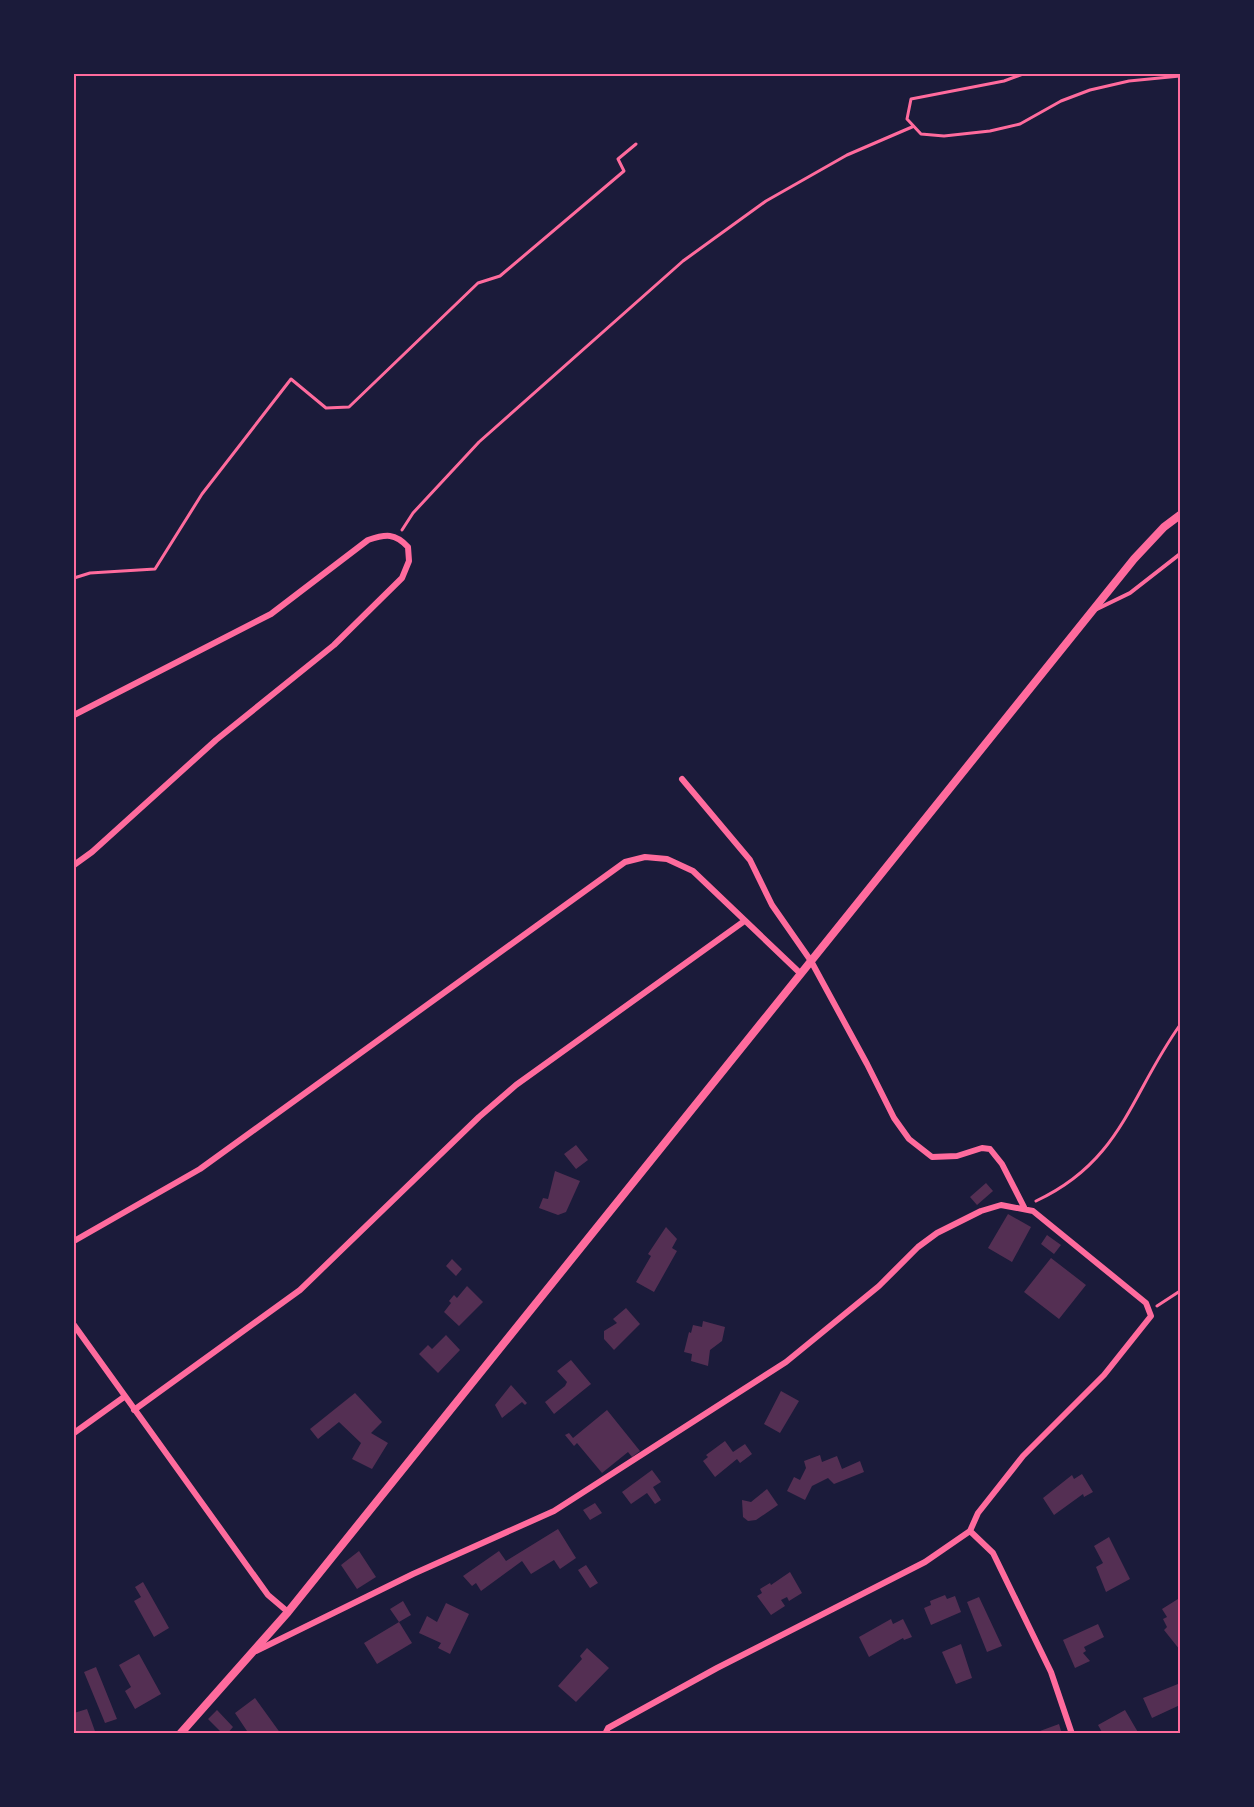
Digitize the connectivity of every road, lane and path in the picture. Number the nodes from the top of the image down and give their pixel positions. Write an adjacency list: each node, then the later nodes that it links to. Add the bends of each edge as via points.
1 (1023, 74): 3 (path, via 911,99 907,119)
2 (1180, 76): 3 (path, via 1090,90 1020,124 990,131 932,136)
3 (912, 127): 6 (path, via 847,155 766,201 683,261 479,442 413,513)
4 (636, 144): 8 (path, via 618,159 624,171 500,276 478,283 349,407 326,408 291,379 201,494 155,569 90,573)
5 (1180, 515): 9 (street, via 1148,543)
6 (398, 537): 10 (street, via 384,534 368,540 271,614); 12 (street, via 408,547 409,561 402,578 334,645 216,740)
7 (1180, 554): 9 (lane, via 1130,593)
8 (74, 578)
9 (1093, 610): 14 (street)
10 (74, 715)
11 (682, 779): 14 (street, via 750,860 772,905)
12 (74, 865)
13 (743, 922): 15 (street); 18 (street, via 693,871 667,859 645,857 625,862 200,1170); 23 (street, via 516,1085 300,1290)
14 (812, 961): 15 (street); 17 (street, via 894,1118 909,1139 932,1156 990,1149)
15 (801, 974): 26 (street)
16 (1180, 1025): 17 (path, via 1116,1136 1073,1180)
17 (1024, 1207): 20 (street, via 1041,1215); 27 (street, via 1001,1205 937,1233 786,1362 554,1511)
18 (74, 1241)
19 (1180, 1291): 20 (path)
20 (1150, 1309): 25 (street, via 1151,1316 1104,1375 1023,1456 978,1513)
21 (74, 1325): 22 (street)
22 (124, 1397): 23 (street); 24 (street)
23 (134, 1410): 26 (street, via 268,1595)
24 (74, 1433)
25 (970, 1531): 29 (street, via 925,1562 717,1668 608,1728); 30 (street, via 993,1553 1051,1672)
26 (288, 1612): 27 (street)
27 (256, 1651): 28 (street)
28 (180, 1734)
29 (605, 1734)
30 (1072, 1734)

